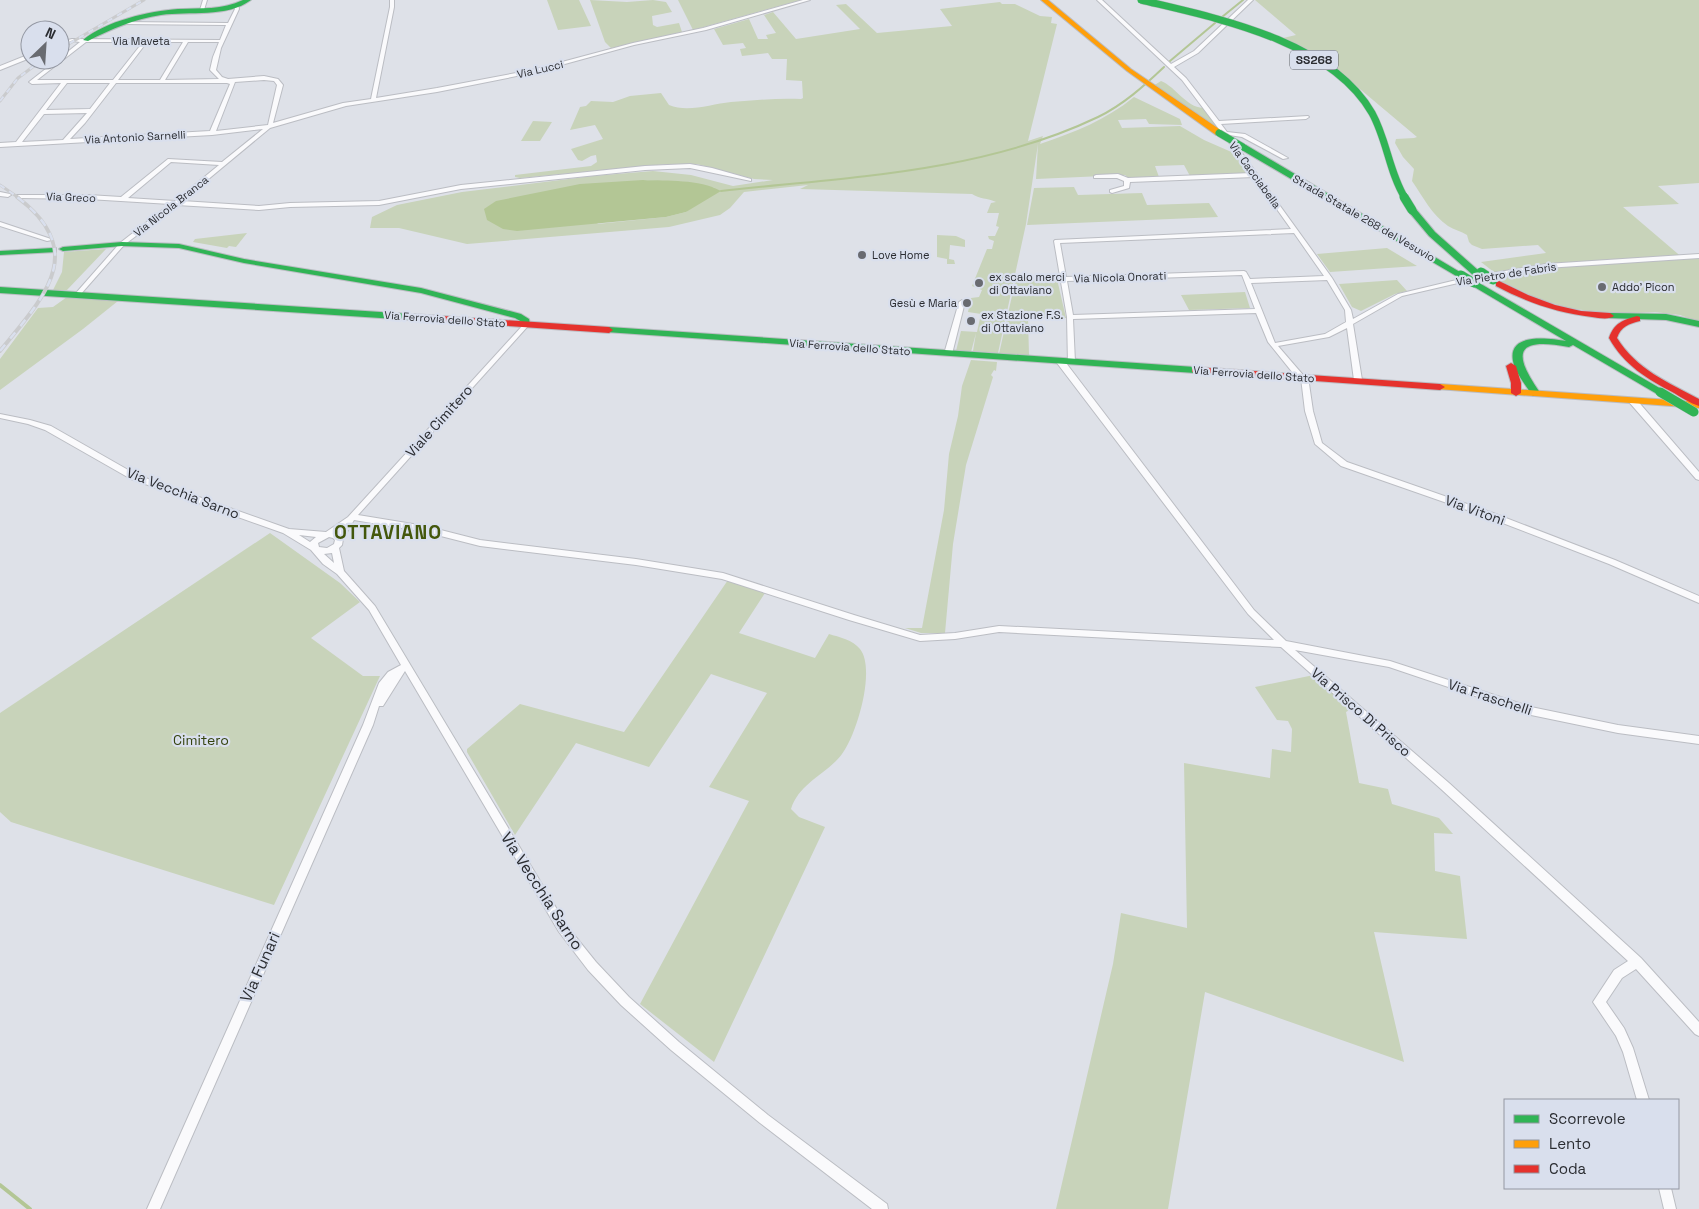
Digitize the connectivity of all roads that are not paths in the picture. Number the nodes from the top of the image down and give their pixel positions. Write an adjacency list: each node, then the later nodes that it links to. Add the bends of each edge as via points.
1 (248, 0): 9 (main road)
2 (392, 0): 26 (street)
3 (808, 0): 26 (street, Via Lucci, via 532,72)
4 (1044, 0): 31 (main road, Strada Statale 268 del Vesuvio / SS268, via 1140,80)
5 (1099, 0): 19 (street, Via Cacciabella)
6 (1141, 0): 56 (main road, Strada Statale 268 del Vesuvio / SS268, bridge, via 1208,17 1264,36 1306,55 1337,76 1357,94 1374,120 1395,178 1412,210 1448,250)
7 (1251, 0): 19 (street, via 1196,52)
8 (203, 5): 9 (main road); 10 (main road)
9 (236, 6): 11 (street)
10 (121, 23): 11 (street); 13 (main road)
11 (228, 24): 15 (street)
12 (70, 41): 13 (street, Via Maveta)
13 (89, 41): 16 (street, Via Maveta); 17 (street)
14 (186, 41): 15 (street, Via Maveta); 16 (street, Via Maveta); 22 (street, Via Maveta)
15 (223, 41): 23 (street, via 213,70)
16 (145, 42): 25 (street)
17 (70, 53)
18 (20, 60): 20 (street)
19 (1170, 67): 31 (street, Via Cacciabella, via 1184,79)
20 (0, 68)
21 (47, 70): 24 (street, via 32,82)
22 (162, 81): 23 (street); 25 (street)
23 (228, 81): 30 (street, via 264,78 279,82); 32 (street, via 233,83)
24 (66, 82): 25 (street); 28 (street)
25 (115, 82): 27 (street)
26 (372, 100): 30 (street, Via Lucci, via 345,104)
27 (91, 111): 28 (street); 33 (street)
28 (44, 112): 34 (street)
29 (1306, 117): 31 (street)
30 (270, 126): 32 (street, Via Antonio Sarnelli); 37 (street, Via Nicola Branca)
31 (1220, 130): 36 (street, via 1248,138); 38 (street, Via Cacciabella); 56 (main road, Strada Statale 268 del Vesuvio / SS268, bridge, via 1243,147 1461,275)
32 (212, 133): 33 (street, Via Antonio Sarnelli)
33 (66, 140): 34 (street, Via Antonio Sarnelli)
34 (18, 142): 35 (street, Via Antonio Sarnelli)
35 (0, 145)
36 (1285, 158)
37 (224, 164): 46 (street, via 170,160); 47 (street, Via Nicola Branca)
38 (1256, 175): 41 (street); 49 (street, Via Cacciabella)
39 (1096, 177): 41 (street, via 1118,176)
40 (750, 180): 47 (street, Via Greco, via 690,166 654,167 470,186 379,203 260,208)
41 (1127, 180): 42 (street, via 1127,187)
42 (1112, 191)
43 (0, 194): 44 (street)
44 (8, 195)
45 (19, 196): 46 (street, Via Greco)
46 (122, 199): 47 (street, Via Greco)
47 (175, 204): 50 (street, Via Nicola Branca)
48 (0, 224): 51 (street)
49 (1295, 231): 54 (street, Via Cacciabella); 55 (street, Via Nicola Onorati, via 1057,241)
50 (122, 244): 51 (main road); 59 (street, Via Nicola Branca); 64 (main road, via 179,246 244,261 421,291 518,316)
51 (55, 246): 52 (main road)
52 (0, 253)
53 (1699, 256): 63 (street, Via Pietro de Fabris, via 1546,266 1459,281 1400,295)
54 (1329, 278): 57 (street); 63 (street, Via Cacciabella, via 1344,301)
55 (1063, 279): 57 (street, Via Nicola Onorati, via 1244,273); 62 (street)
56 (1483, 280): 65 (main road, via 1559,309 1597,316 1659,315); 71 (main road, Strada Statale 268 del Vesuvio / SS268); 72 (main road, Strada Statale 268 del Vesuvio / SS268); 73 (main road, via 1522,317 1528,330 1509,355)
57 (1248, 281): 61 (street)
58 (0, 290): 59 (main road, Via Ferrovia dello Stato)
59 (78, 294): 64 (main road, Via Ferrovia dello Stato)
60 (962, 302): 67 (street)
61 (1258, 312): 62 (street); 66 (street)
62 (1070, 317): 68 (street)
63 (1350, 322): 66 (street, via 1327,336); 70 (street, Via Cacciabella)
64 (526, 325): 67 (main road, Via Ferrovia dello Stato); 79 (street, Viale Cimitero)
65 (1699, 325): 72 (main road, via 1648,317 1622,323 1613,334 1612,341 1624,357)
66 (1273, 345): 69 (street)
67 (948, 354): 68 (main road, Via Ferrovia dello Stato)
68 (1065, 362): 69 (main road, Via Ferrovia dello Stato); 87 (street, Via Prisco Di Prisco, via 1250,612)
69 (1302, 377): 70 (main road, Via Ferrovia dello Stato); 86 (street, Via Vitoni, via 1319,444 1344,464 1490,515)
70 (1358, 380): 73 (main road, Via Ferrovia dello Stato)
71 (1643, 382): 72 (main road, Strada Statale 268 del Vesuvio / SS268); 74 (main road, via 1570,345 1534,340 1520,345 1514,356 1518,370)
72 (1668, 391): 76 (main road, Strada Statale 268 del Vesuvio / SS268, bridge); 76 (main road)
73 (1516, 393): 74 (main road, Via Ferrovia dello Stato)
74 (1536, 394): 75 (main road, Via Ferrovia dello Stato)
75 (1632, 400): 76 (main road, Via Ferrovia dello Stato); 78 (street)
76 (1698, 408)
77 (0, 416): 80 (street, Via Vecchia Sarno, via 48,428 134,477)
78 (1699, 477)
79 (352, 517): 81 (street, Viale Cimitero); 82 (street, Viale Cimitero); 87 (street, Via Fraschelli, via 480,543 723,576 920,638 1000,628)
80 (286, 531): 81 (street, Via Vecchia Sarno); 84 (street, Via Vecchia Sarno)
81 (326, 535): 82 (street, Via Vecchia Sarno, via 335,535); 84 (street, via 316,539)
82 (339, 539): 83 (street)
83 (335, 548): 84 (street, via 328,551); 85 (street, Via Vecchia Sarno)
84 (315, 549): 85 (street, Via Vecchia Sarno)
85 (340, 572): 88 (street, Via Vecchia Sarno, via 372,608)
86 (1699, 600)
87 (1283, 644): 89 (street, Via Fraschelli, via 1390,664 1532,711 1618,730); 90 (street, Via Prisco Di Prisco, via 1445,786)
88 (406, 666): 94 (street, Via Vecchia Sarno, via 563,929 592,966 675,1046); 95 (street, Via Funari, via 368,725)
89 (1699, 740)
90 (1637, 962): 91 (street, Via Prisco Di Prisco); 92 (street, via 1618,974 1599,1002 1626,1045)
91 (1699, 1030)
92 (1644, 1099)
93 (1665, 1189): 96 (street)
94 (879, 1207)
95 (153, 1209)
96 (1670, 1209)

